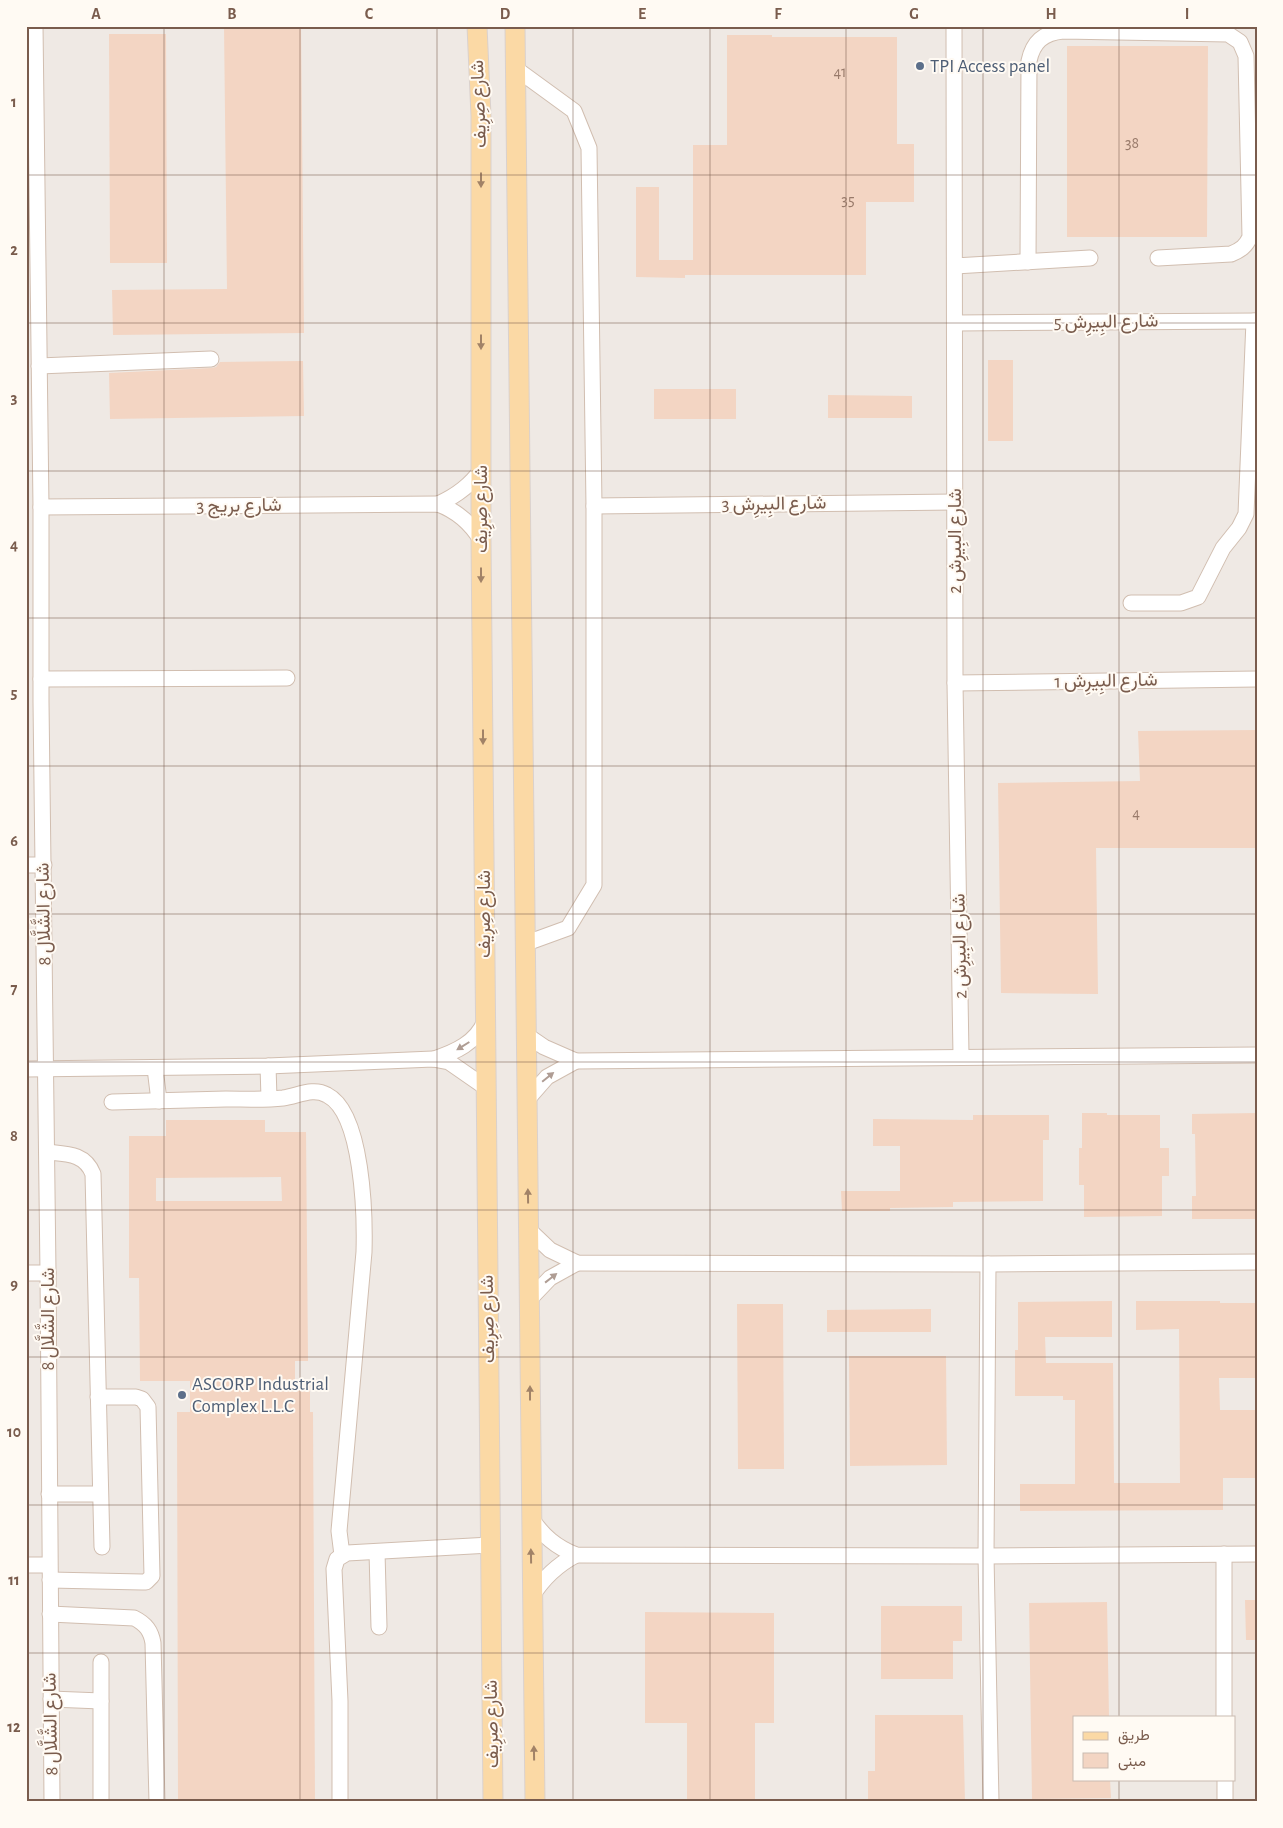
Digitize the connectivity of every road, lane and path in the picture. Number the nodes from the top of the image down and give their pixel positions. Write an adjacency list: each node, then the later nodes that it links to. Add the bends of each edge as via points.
1 (35, 26): 12 (street, شارع الشَّلَّال 8)
2 (477, 26): 15 (main road, شارع صِرِيف, one-way to 15, via 481,116)
3 (516, 26): 5 (main road, شارع صِرِيف)
4 (954, 26): 9 (street, شارع البِيرِش 2)
5 (515, 68): 18 (street, via 574,111 589,148); 29 (main road, شارع صِرِيف)
6 (1090, 258): 8 (street)
7 (1158, 258): 8 (street, via 1231,254 1240,251 1250,237 1246,56 1240,42 1228,34 1063,31 1043,36 1036,43 1029,62)
8 (1028, 262): 9 (street)
9 (955, 266): 11 (street, شارع البِيرِش 2)
10 (1255, 320): 11 (street, شارع البِيرِش 5); 21 (street, via 1246,514 1223,548 1198,597 1181,603)
11 (956, 323): 16 (street, شارع البِيرِش 2)
12 (32, 334): 14 (street, شارع الشَّلَّال 8)
13 (211, 359): 14 (street)
14 (38, 366): 19 (street, شارع الشَّلَّال 8)
15 (481, 470): 17 (street, شارع بريج 3, via 458,494); 20 (main road, شارع صِرِيف)
16 (955, 502): 18 (street, شارع البِيرِش 3); 25 (street, شارع البِيرِش 2)
17 (438, 504): 19 (street, شارع بريج 3); 20 (street, شارع بريج 3, via 463,518)
18 (594, 506): 29 (street, via 594,885 568,928)
19 (41, 507): 23 (street, شارع الشَّلَّال 8)
20 (481, 540): 30 (main road, شارع صِرِيف, one-way to 30)
21 (1131, 603)
22 (288, 678): 23 (street)
23 (41, 679): 26 (street, شارع الشَّلَّال 8)
24 (1257, 679): 25 (street, شارع البِيرِش 1)
25 (956, 683): 33 (street, شارع البِيرِش 2)
26 (33, 702): 28 (street, شارع الشَّلَّال 8)
27 (26, 865): 28 (street)
28 (44, 865): 39 (street, شارع الشَّلَّال 8)
29 (524, 944): 31 (main road, شارع صِرِيف)
30 (485, 1022): 34 (street, one-way to 34, via 468,1043); 40 (main road, شارع صِرِيف)
31 (525, 1034): 35 (street, via 544,1047); 43 (main road, شارع صِرِيف)
32 (1257, 1055): 33 (street)
33 (962, 1056): 35 (street)
34 (433, 1059): 36 (street); 40 (street, via 449,1062)
35 (576, 1061): 43 (street, one-way to 35, via 548,1076)
36 (268, 1066): 37 (street); 41 (street)
37 (155, 1068): 39 (street); 42 (street)
38 (26, 1069): 39 (street)
39 (46, 1069): 45 (street, شارع الشَّلَّال 8)
40 (486, 1087): 57 (main road, شارع صِرِيف)
41 (269, 1098): 42 (street); 62 (street, via 312,1091 333,1098 348,1121 358,1161 364,1206 364,1252 339,1532)
42 (159, 1101): 44 (street)
43 (526, 1101): 46 (main road, شارع صِرِيف, one-way to 43)
44 (112, 1102)
45 (47, 1152): 51 (street, شارع الشَّلَّال 8); 53 (street, via 80,1157 94,1174)
46 (529, 1230): 48 (street, via 550,1250); 52 (main road, شارع صِرِيف)
47 (1257, 1262): 49 (street)
48 (577, 1263): 49 (street); 52 (street, one-way to 48, via 550,1278)
49 (988, 1264): 64 (street)
50 (26, 1273): 51 (street)
51 (48, 1273): 54 (street, شارع الشَّلَّال 8)
52 (530, 1300): 56 (main road, شارع صِرِيف, one-way to 52)
53 (98, 1397): 55 (street); 66 (street, via 136,1397 146,1402 148,1407 152,1576 142,1582)
54 (49, 1494): 55 (street); 66 (street, شارع الشَّلَّال 8)
55 (100, 1494): 58 (street)
56 (531, 1518): 63 (street, via 555,1544); 67 (main road, شارع صِرِيف, one-way to 56)
57 (490, 1545): 59 (street); 79 (main road, شارع صِرِيف)
58 (102, 1548)
59 (377, 1552): 62 (street); 69 (street)
60 (1224, 1554): 61 (street); 64 (street); 73 (street)
61 (1257, 1554)
62 (342, 1555): 78 (street, via 334,1569 340,1701)
63 (576, 1555): 64 (street); 67 (street, via 546,1576)
64 (986, 1556): 81 (street)
65 (26, 1565): 66 (street)
66 (50, 1572): 68 (street, شارع الشَّلَّال 8)
67 (532, 1596): 80 (main road, شارع صِرِيف, one-way to 67)
68 (50, 1614): 71 (street, شارع الشَّلَّال 8); 77 (street, via 134,1618 142,1622 152,1635)
69 (379, 1628)
70 (101, 1662): 72 (street)
71 (51, 1699): 72 (street); 75 (street, شارع الشَّلَّال 8)
72 (101, 1701): 76 (street)
73 (1224, 1716)
74 (1225, 1780): 82 (street)
75 (52, 1802)
76 (101, 1802)
77 (157, 1802)
78 (340, 1802)
79 (493, 1802)
80 (535, 1802)
81 (991, 1802)
82 (1225, 1802)

